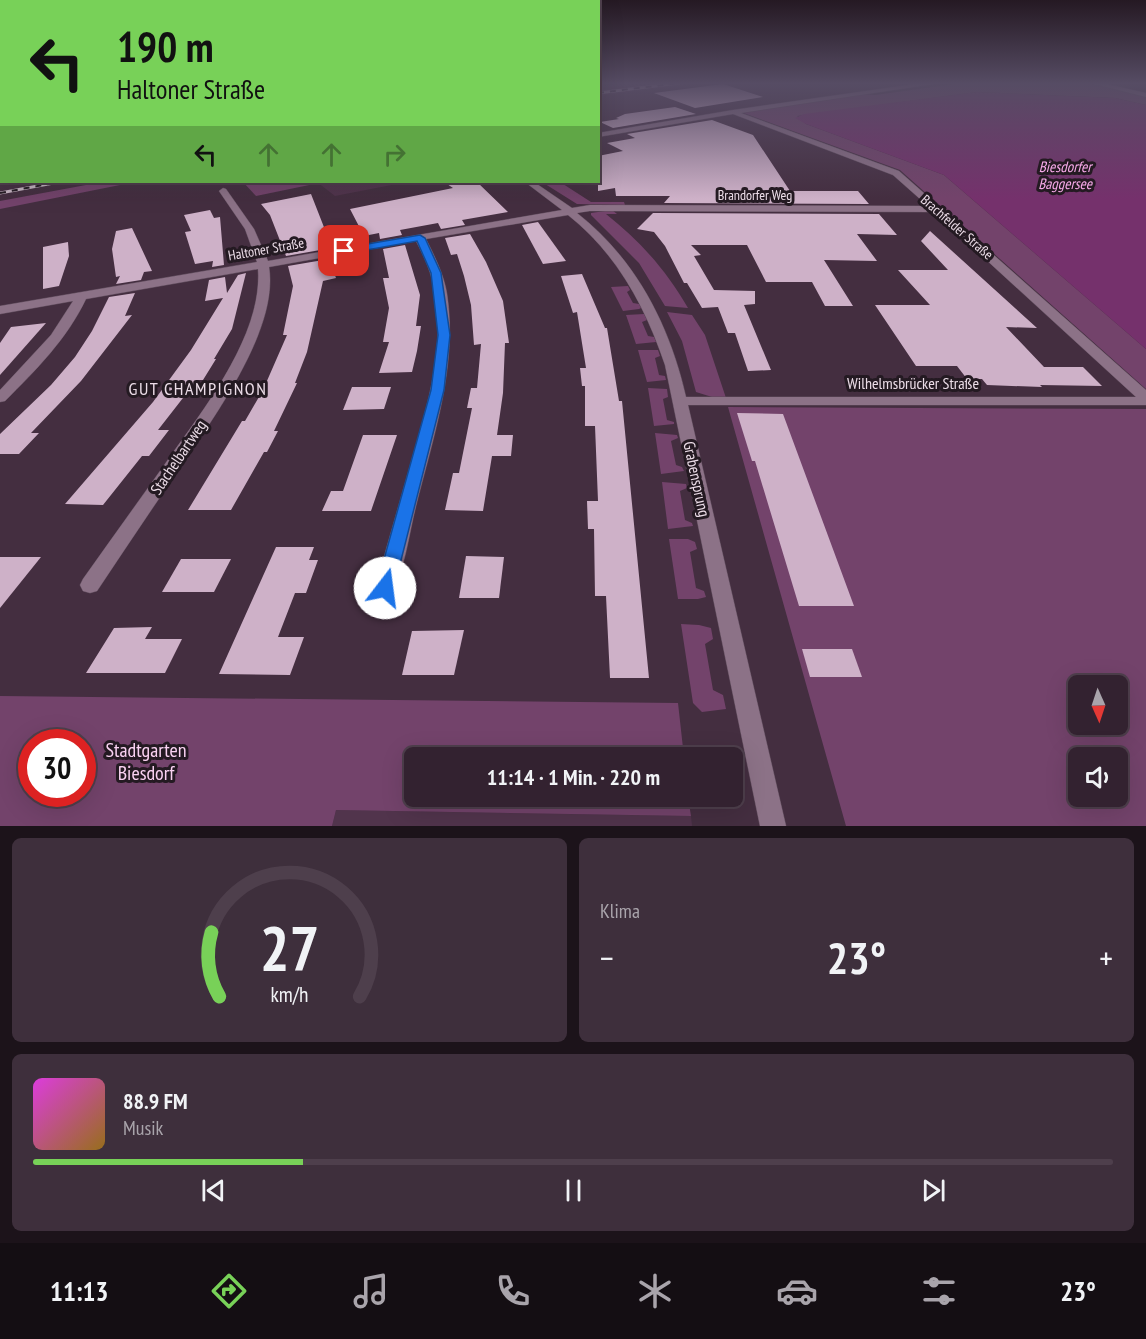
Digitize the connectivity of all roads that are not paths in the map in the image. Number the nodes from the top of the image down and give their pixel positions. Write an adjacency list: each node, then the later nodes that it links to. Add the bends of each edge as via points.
1 (677, 122): 3 (street)
2 (759, 122): 6 (street, Brachfelder Straße, via 890,169)
3 (600, 135)
4 (531, 183): 7 (street, Grabensprung)
5 (224, 191): 9 (street, Stachelbartweg, via 254,238)
6 (936, 209): 7 (street, Brandorfer Weg, via 590,208); 13 (street, Brachfelder Straße)
7 (573, 212): 8 (street, Haltoner Straße); 14 (street, Grabensprung, via 625,265 640,290 666,345)
8 (420, 238): 9 (street, Haltoner Straße); 16 (street, via 440,292 443,350 438,390)
9 (262, 265): 10 (street, Haltoner Straße); 15 (street, Stachelbartweg, via 258,316 218,399)
10 (81, 296): 11 (street, Haltoner Straße); 12 (street, via 51,343)
11 (0, 310)
12 (0, 398)
13 (1146, 400): 14 (street, Wilhelmsbrücker Straße)
14 (680, 402): 17 (street, Grabensprung)
15 (90, 585)
16 (385, 588)
17 (773, 826)

